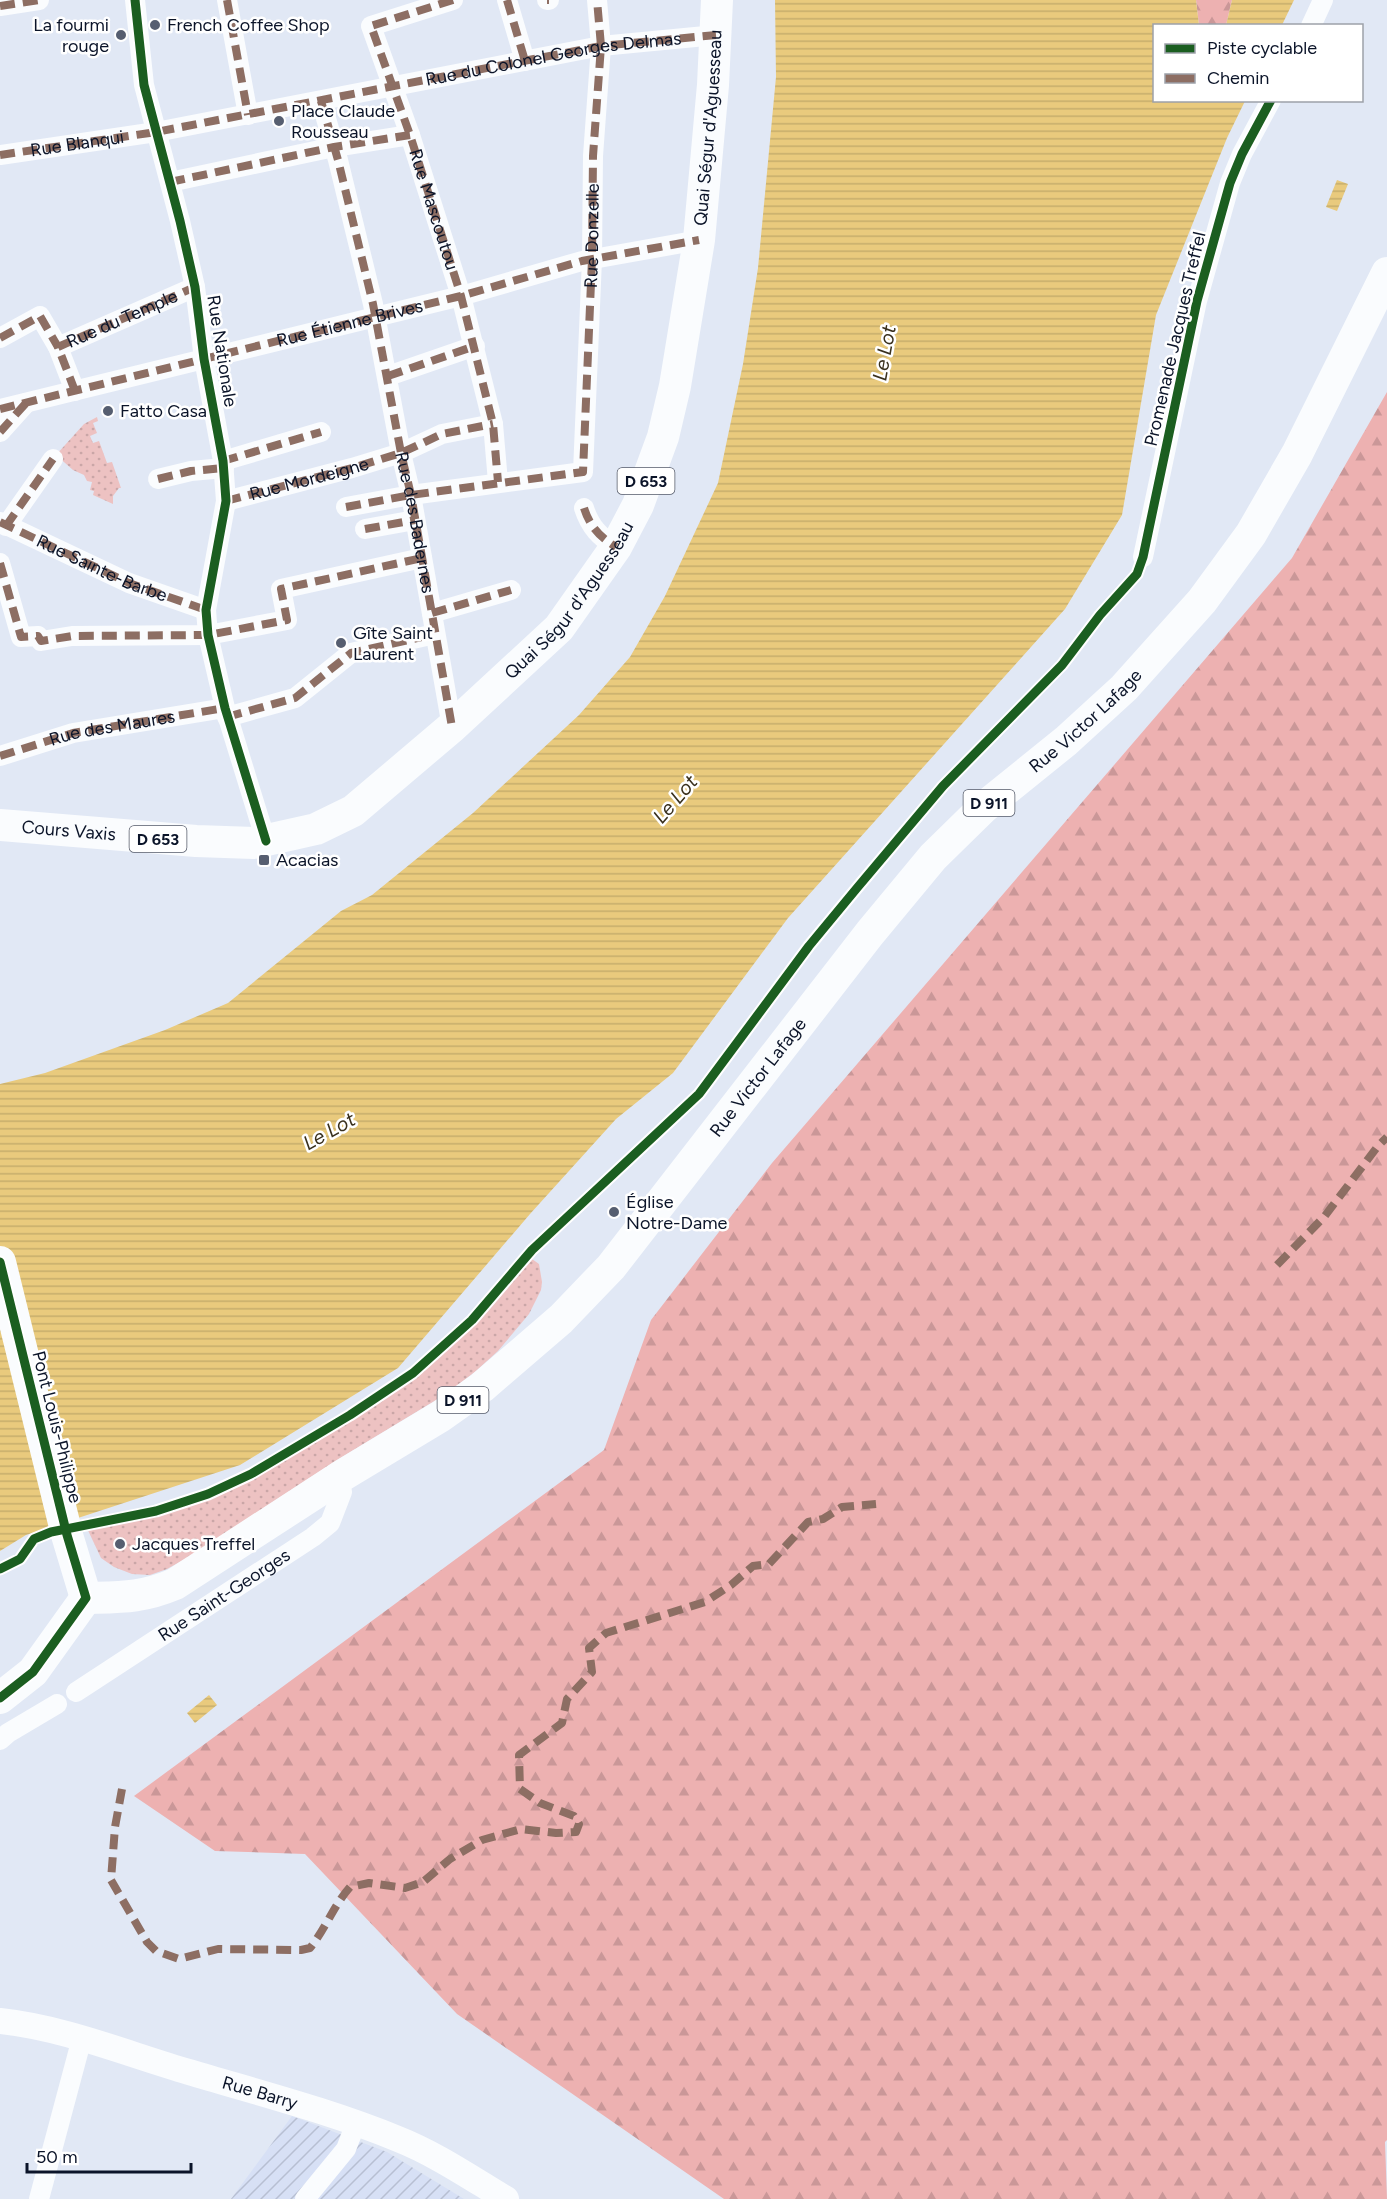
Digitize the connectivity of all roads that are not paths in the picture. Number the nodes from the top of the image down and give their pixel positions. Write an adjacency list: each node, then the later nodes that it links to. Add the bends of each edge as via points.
1 (39, 0): 9 (street)
2 (135, 0): 18 (street, Rue Nationale, via 144,85)
3 (227, 0): 17 (street)
4 (453, 0): 14 (street, Rue Mascoutou, via 371,26)
5 (507, 0): 13 (street)
6 (597, 0): 12 (street, Rue Donzelle)
7 (717, 0): 11 (main road, Quai Ségur d'Aguesseau / D 653)
8 (1323, 0): 10 (street)
9 (0, 6)
10 (1312, 24)
11 (716, 35): 12 (street, Rue du Colonel Georges Delmas); 23 (main road, Quai Ségur d'Aguesseau / D 653)
12 (602, 46): 13 (street, Rue du Colonel Georges Delmas); 24 (street, Rue Donzelle, via 592,156)
13 (525, 61): 14 (street, Rue du Colonel Georges Delmas)
14 (394, 88): 15 (street); 19 (street, Rue Mascoutou)
15 (321, 101): 17 (street); 20 (street)
16 (1269, 102): 53 (street, Promenade Jacques Treffel, via 1230,183 1197,302)
17 (248, 115): 18 (street)
18 (156, 132): 21 (street, Rue Blanqui); 22 (street, Rue Nationale)
19 (410, 135): 20 (street); 27 (street, Rue Mascoutou)
20 (336, 153): 22 (street); 28 (street, Rue des Badernes)
21 (0, 155)
22 (170, 182): 26 (street, Rue Nationale)
23 (699, 240): 24 (street, Rue Étienne Brives); 52 (main road, Quai Ségur d'Aguesseau / D 653, via 663,437 638,505)
24 (591, 259): 27 (street, Rue Étienne Brives); 44 (street, Rue Donzelle, via 583,472)
25 (1387, 273): 68 (main road, Rue Victor Lafage / D 911, via 1297,454 1251,534 1202,601 1124,688 983,808 933,857 611,1268)
26 (195, 286): 31 (street, Rue du Temple); 32 (street, Rue Nationale)
27 (461, 296): 28 (street, Rue Étienne Brives); 30 (street, Rue Mascoutou)
28 (376, 317): 32 (street, Rue Étienne Brives); 33 (street, Rue des Badernes)
29 (0, 338): 31 (street, via 40,316)
30 (475, 346): 33 (street); 37 (street, Rue Mascoutou)
31 (58, 347): 34 (street, Rue du Temple)
32 (204, 359): 34 (street, Rue Étienne Brives); 42 (street, Rue Nationale)
33 (388, 376): 40 (street, Rue des Badernes)
34 (75, 392): 35 (street, Rue Étienne Brives)
35 (26, 403): 36 (street, Rue Étienne Brives); 38 (street)
36 (0, 409)
37 (493, 424): 40 (street, Rue Mordeigne, via 442,434); 44 (street, Rue Mascoutou)
38 (0, 432)
39 (321, 432): 42 (street)
40 (401, 453): 45 (street, Rue des Badernes); 46 (street, Rue Mordeigne)
41 (53, 459): 50 (street)
42 (224, 464): 43 (street); 46 (street, Rue Nationale)
43 (158, 478)
44 (498, 482): 45 (street)
45 (411, 495): 47 (street); 49 (street, Rue des Badernes)
46 (226, 501): 57 (street, Rue Nationale)
47 (346, 507)
48 (584, 508): 52 (street, via 588,522)
49 (415, 520): 51 (street); 54 (street, Rue des Badernes)
50 (3, 524): 57 (street, Rue Sainte-Barbe, via 129,584)
51 (365, 529)
52 (616, 547): 62 (main road, Quai Ségur d'Aguesseau / D 653, via 559,628)
53 (1143, 557)
54 (422, 558): 58 (street, Rue des Badernes); 59 (street, via 281,589 287,620)
55 (0, 563): 59 (street, via 21,638 38,636 41,641 72,636)
56 (511, 590): 58 (street)
57 (206, 610): 59 (street, Rue Nationale)
58 (432, 613): 60 (street, Rue des Badernes)
59 (208, 634): 61 (street, Rue Nationale)
60 (435, 634): 61 (street, Rue des Maures, via 351,653 296,698); 62 (street, Rue des Badernes)
61 (226, 713): 63 (street, Rue des Maures, via 73,733); 66 (street, Rue Nationale)
62 (452, 727): 65 (main road, Quai Ségur d'Aguesseau / D 653, via 353,811)
63 (0, 756)
64 (0, 825): 66 (main road, Cours Vaxis / D 653, via 196,842)
65 (316, 829): 66 (main road, Cours Vaxis / D 653)
66 (266, 841)
67 (0, 1262): 70 (main road, Pont Louis-Philippe)
68 (561, 1319): 69 (main road, Rue Saint-Georges / D 911, via 482,1387)
69 (338, 1478): 70 (main road, Rue Saint-Georges / D 911, via 175,1584 133,1597); 71 (street, Rue Saint-Georges, via 342,1492 330,1523 313,1537)
70 (86, 1598): 72 (main road, via 33,1672)
71 (76, 1692)
72 (0, 1698)
73 (57, 1704): 74 (street)
74 (0, 1740)
75 (0, 2021): 76 (street, Rue Barry)
76 (82, 2038): 77 (street, Rue Barry); 78 (street)
77 (356, 2123): 79 (street, via 346,2149); 80 (street, Rue Barry, via 400,2139)
78 (39, 2199)
79 (305, 2199)
80 (506, 2199)

